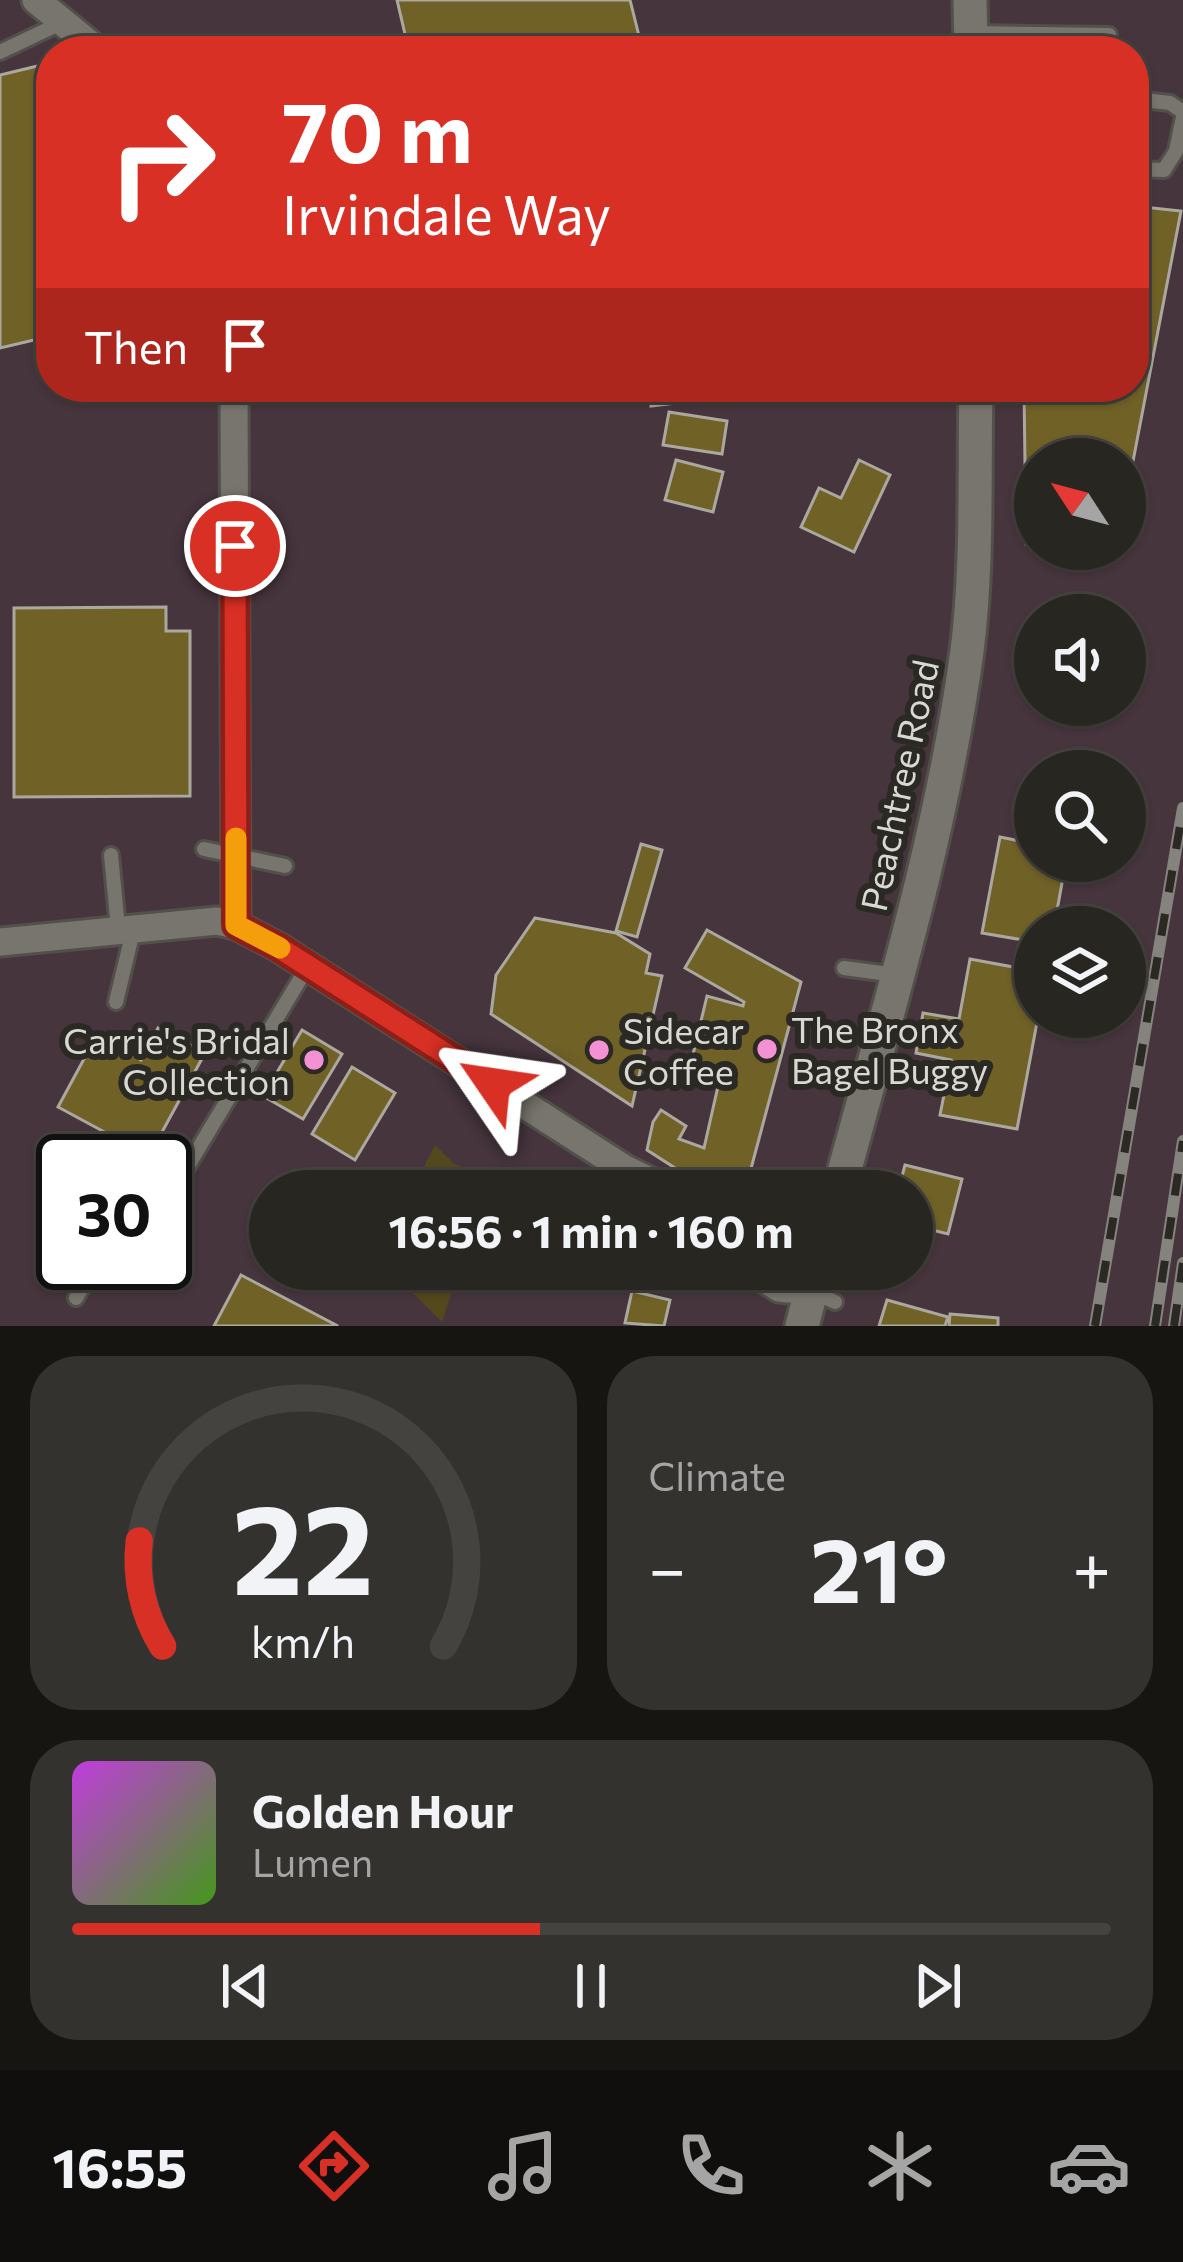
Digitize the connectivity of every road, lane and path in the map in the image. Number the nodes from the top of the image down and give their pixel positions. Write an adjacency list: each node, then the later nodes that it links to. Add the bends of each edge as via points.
1 (46, 7): 4 (street); 5 (lane)
2 (970, 28): 3 (lane)
3 (1109, 35)
4 (80, 36)
5 (0, 52)
6 (1149, 101): 7 (lane)
7 (1183, 114): 8 (lane, via 1176,151 1164,170)
8 (1149, 170)
9 (234, 402): 13 (street)
10 (975, 402): 20 (street, Peachtree Road, via 967,648 935,826)
11 (204, 849): 13 (lane)
12 (111, 855): 16 (lane)
13 (236, 858): 14 (lane); 15 (street)
14 (285, 866)
15 (236, 925): 16 (street); 18 (street)
16 (126, 928): 17 (street); 21 (lane)
17 (0, 942)
18 (308, 965): 24 (lane); 25 (street)
19 (844, 968): 20 (lane)
20 (896, 975): 23 (street, Peachtree Road)
21 (116, 1002)
22 (827, 1072): 23 (lane)
23 (868, 1084): 26 (street, Peachtree Road)
24 (192, 1159)
25 (625, 1169)
26 (844, 1170)
27 (81, 1290): 29 (lane)
28 (813, 1290): 30 (street)
29 (76, 1298)
30 (802, 1326)

